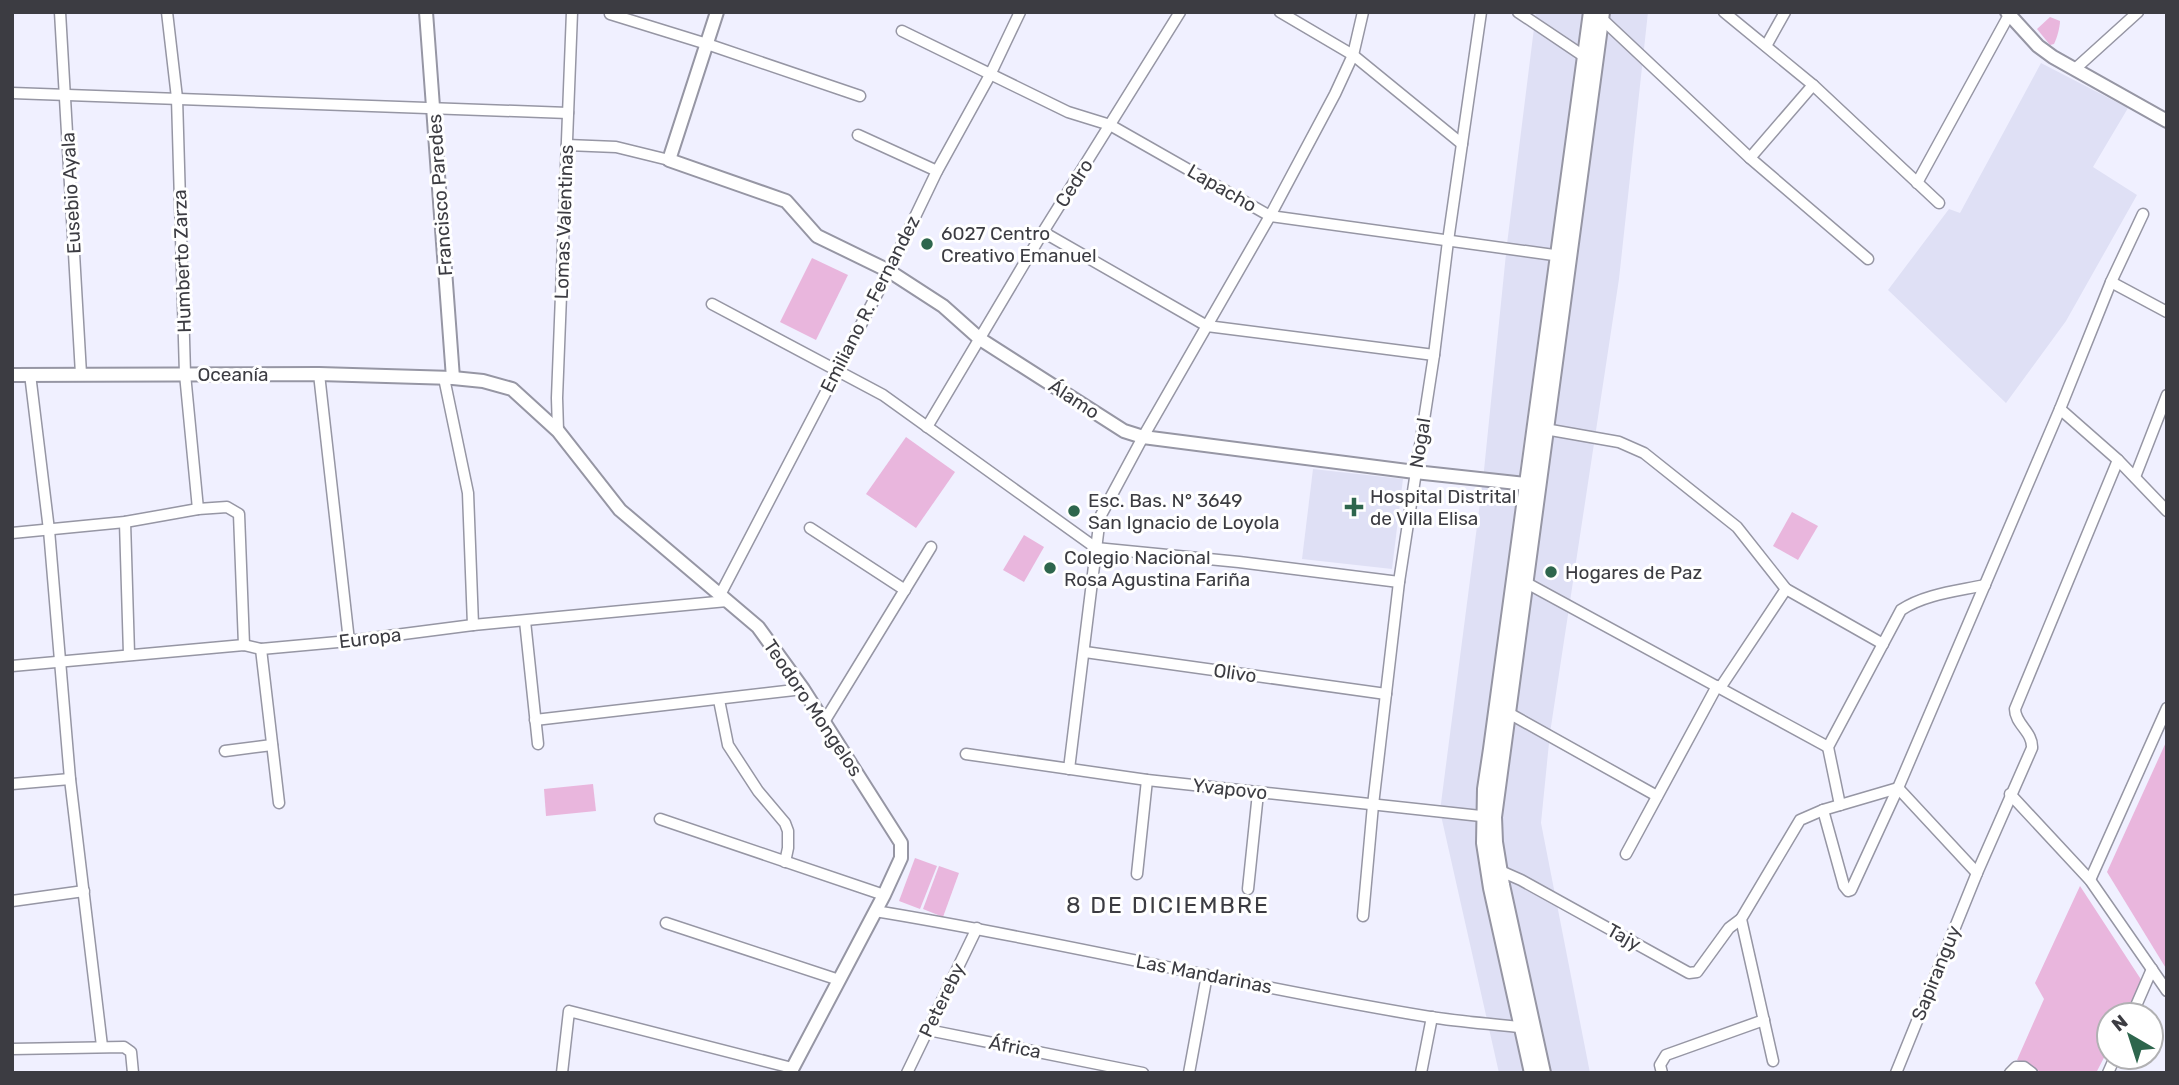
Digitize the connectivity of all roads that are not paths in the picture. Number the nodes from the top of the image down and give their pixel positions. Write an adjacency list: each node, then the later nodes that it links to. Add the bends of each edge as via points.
1 (60, 12): 27 (street, Eusebio Ayala)
2 (167, 12): 29 (street, Humberto Zarza)
3 (426, 12): 30 (street, Francisco Paredes)
4 (572, 12): 31 (street, Lomas Valentinas)
5 (717, 12): 19 (street)
6 (1020, 12): 24 (street, Emiliano R. Fernandez)
7 (1180, 12): 33 (street, Cedro)
8 (1280, 12): 21 (street)
9 (1363, 12): 21 (street)
10 (1481, 12): 35 (street, Nogal)
11 (1518, 12): 22 (street)
12 (1724, 12): 20 (street)
13 (1785, 12): 20 (street)
14 (2138, 12): 23 (street)
15 (610, 14): 19 (street)
16 (2008, 14): 23 (street, via 2038,46); 40 (street)
17 (1596, 21): 22 (main road); 37 (street); 46 (main road)
18 (902, 31): 24 (street, Lapacho)
19 (706, 44): 28 (street); 38 (street)
20 (1766, 46): 25 (street)
21 (1353, 55): 35 (street); 43 (street)
22 (1585, 57): 46 (main road)
23 (2075, 68): 32 (street)
24 (990, 75): 33 (street, Lapacho, via 1069,112); 39 (street, Emiliano R. Fernandez)
25 (1813, 85): 37 (street); 40 (street)
26 (12, 93): 27 (street)
27 (66, 93): 29 (street); 57 (street, Eusebio Ayala)
28 (860, 96)
29 (177, 98): 30 (street); 58 (street, Humberto Zarza)
30 (433, 107): 31 (street); 61 (street, Francisco Paredes)
31 (568, 113): 36 (street, Lomas Valentinas)
32 (2167, 121)
33 (1110, 125): 43 (street, Lapacho); 44 (street, Cedro)
34 (858, 135): 39 (street)
35 (1462, 144): 45 (street, Nogal)
36 (567, 145): 38 (street, via 616,147); 66 (street, Lomas Valentinas)
37 (1750, 158): 47 (street)
38 (669, 160): 48 (street, Álamo, via 786,201 817,236)
39 (937, 171): 48 (street, Emiliano R. Fernandez)
40 (1917, 183): 41 (street)
41 (1939, 203)
42 (2143, 214): 49 (street)
43 (1270, 216): 45 (street, Lapacho); 52 (street)
44 (1043, 232): 52 (street); 53 (street, Cedro)
45 (1448, 241): 46 (street, Lapacho); 54 (street, Nogal)
46 (1563, 256): 65 (main road); 71 (main road)
47 (1868, 259)
48 (889, 271): 53 (street, Álamo, via 943,306); 55 (street, Emiliano R. Fernandez)
49 (2111, 282): 51 (street); 63 (street)
50 (712, 304): 55 (street)
51 (2167, 312)
52 (1206, 326): 54 (street); 67 (street)
53 (980, 339): 64 (street, Cedro); 67 (street, Álamo)
54 (1434, 355): 69 (street, Nogal)
55 (838, 369): 64 (street); 85 (street, Emiliano R. Fernandez)
56 (30, 374): 57 (street, Oceanía); 60 (street, Oceanía); 76 (street)
57 (82, 374): 58 (street, Oceanía)
58 (185, 374): 59 (street, Oceanía); 72 (street, Humberto Zarza)
59 (319, 374): 61 (street, Oceanía); 88 (street)
60 (12, 375)
61 (448, 378): 66 (street, Teodoro Mongelos, via 512,388); 87 (street, via 468,493)
62 (2167, 396): 70 (street)
63 (2060, 409): 68 (street); 82 (street)
64 (927, 426): 79 (street)
65 (1545, 429): 71 (main road); 83 (street, via 1619,442 1644,453 1737,527)
66 (558, 431): 85 (street, Teodoro Mongelos, via 620,510)
67 (1143, 437): 69 (street, Álamo); 79 (street, via 1100,517)
68 (2118, 460): 70 (street); 115 (street, Sapiranguy, via 2015,709 2033,743)
69 (1415, 472): 71 (street, Álamo); 81 (street, Nogal)
70 (2135, 477): 73 (street)
71 (1532, 484): 80 (main road)
72 (198, 509): 74 (street); 90 (street, via 228,507 239,514)
73 (2167, 512)
74 (125, 522): 76 (street); 93 (street)
75 (810, 528): 84 (street)
76 (49, 530): 77 (street); 94 (street)
77 (12, 533)
78 (931, 547): 84 (street)
79 (1096, 548): 81 (street); 92 (street)
80 (1519, 579): 96 (street); 101 (main road)
81 (1399, 582): 98 (street, Nogal)
82 (1985, 584): 89 (street, via 1910,604 1901,610); 113 (street)
83 (1786, 589): 89 (street); 96 (street)
84 (905, 590): 103 (street)
85 (724, 598): 86 (street, Europa); 97 (street, Teodoro Mongelos, via 758,627)
86 (525, 621): 87 (street, Europa); 102 (street)
87 (473, 625): 88 (street, Europa)
88 (349, 641): 91 (street, Europa)
89 (1882, 644): 106 (street)
90 (244, 645): 91 (street, Europa); 93 (street, Europa)
91 (261, 649): 105 (street)
92 (1084, 652): 98 (street, Olivo); 109 (street)
93 (128, 654): 94 (street, Europa)
94 (59, 663): 95 (street, Europa); 110 (street)
95 (12, 666)
96 (1718, 687): 106 (street); 116 (street)
97 (803, 689): 99 (street); 103 (street, Teodoro Mongelos)
98 (1386, 694): 118 (street, Nogal)
99 (719, 700): 102 (street); 124 (street, via 729,745 758,791 785,822)
100 (2167, 708): 128 (street)
101 (1502, 709): 116 (street); 121 (main road)
102 (535, 720): 104 (street)
103 (824, 722): 131 (street, Teodoro Mongelos, via 901,843 901,858)
104 (538, 744)
105 (272, 745): 107 (street); 117 (street)
106 (1828, 747): 119 (street)
107 (225, 751)
108 (966, 754): 109 (street, Yvapovo)
109 (1069, 769): 111 (street, Yvapovo)
110 (70, 779): 112 (street); 130 (street)
111 (1147, 780): 114 (street, Yvapovo); 127 (street)
112 (12, 784)
113 (1898, 788): 119 (street); 120 (street, via 1848,891); 126 (street)
114 (1258, 793): 118 (street, Yvapovo); 129 (street)
115 (2010, 794): 126 (street, Sapiranguy); 128 (street)
116 (1657, 796): 123 (street)
117 (279, 803)
118 (1373, 805): 121 (street, Yvapovo); 134 (street, Nogal)
119 (1840, 805): 120 (street)
120 (1823, 810): 135 (street, via 1800,820)
121 (1489, 816): 125 (main road)
122 (660, 819): 124 (street)
123 (1626, 854)
124 (785, 862): 131 (street)
125 (1494, 869): 135 (street, Tajy, via 1689,974 1697,972 1728,928); 145 (main road)
126 (1977, 873): 160 (street, Sapiranguy)
127 (1137, 874)
128 (2090, 880): 138 (street)
129 (1248, 889)
130 (84, 891): 132 (street); 147 (street)
131 (884, 895): 133 (street, Teodoro Mongelos)
132 (12, 901)
133 (875, 911): 137 (street, Las Mandarinas); 140 (street, Teodoro Mongelos)
134 (1363, 916)
135 (1741, 919): 144 (street)
136 (666, 923): 140 (street)
137 (977, 928): 139 (street, Las Mandarinas); 146 (street, Petereby)
138 (2152, 969): 141 (street); 142 (street)
139 (1207, 975): 143 (street, Las Mandarinas); 155 (street)
140 (839, 981): 150 (street, Teodoro Mongelos)
141 (2167, 991)
142 (2138, 1001)
143 (1432, 1017): 145 (street, Las Mandarinas); 156 (street)
144 (1764, 1020): 149 (street); 159 (street, via 1666,1055 1660,1065)
145 (1528, 1029): 157 (main road); 158 (main road)
146 (928, 1030): 153 (street, Petereby); 154 (street, África)
147 (102, 1046): 148 (street); 151 (street, via 128,1049)
148 (12, 1049)
149 (1773, 1061)
150 (791, 1070): 152 (street, via 569,1011)
151 (133, 1073)
152 (562, 1073)
153 (906, 1073)
154 (1143, 1073)
155 (1189, 1073)
156 (1420, 1073)
157 (1532, 1073)
158 (1543, 1073)
159 (1662, 1073)
160 (1896, 1073)
161 (2010, 1073): 162 (street, via 2016,1066)
162 (2032, 1073)

